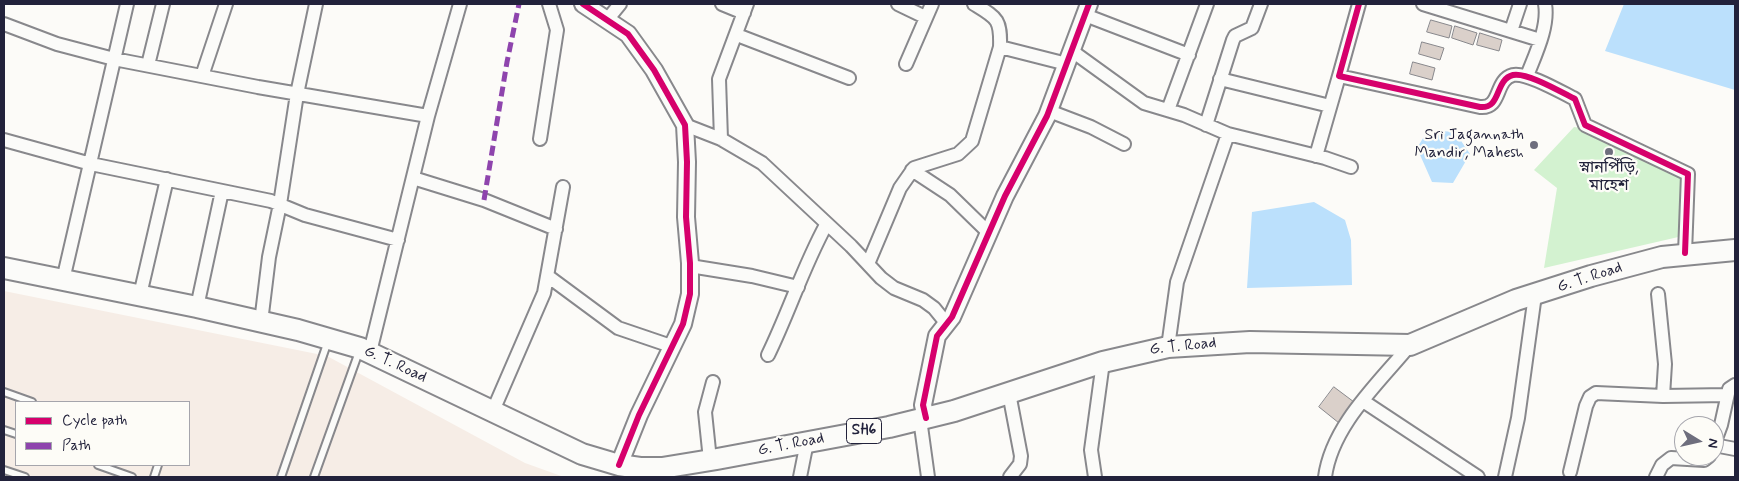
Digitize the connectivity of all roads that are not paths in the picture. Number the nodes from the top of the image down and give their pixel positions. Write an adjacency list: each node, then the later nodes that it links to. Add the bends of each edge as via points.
1 (127, 4): 30 (street)
2 (163, 4): 32 (street)
3 (226, 4): 33 (street)
4 (316, 4): 38 (street)
5 (460, 4): 42 (street)
6 (549, 4): 46 (street, via 557,30)
7 (583, 4): 22 (street)
8 (620, 4): 22 (street)
9 (722, 4): 19 (street)
10 (898, 4): 21 (street)
11 (932, 4): 21 (street)
12 (974, 4): 27 (street, via 997,18)
13 (1207, 4): 28 (street)
14 (1261, 4): 37 (street, via 1252,28 1232,40)
15 (1359, 4): 34 (street)
16 (1426, 4): 24 (street)
17 (1520, 4): 24 (street)
18 (1545, 4): 26 (street)
19 (745, 8): 25 (street)
20 (1087, 9): 28 (street); 29 (street)
21 (925, 17): 31 (street)
22 (607, 20): 43 (street, via 628,34 654,70)
23 (4, 24): 30 (street, via 57,44)
24 (1510, 31): 26 (street)
25 (737, 35): 36 (street); 47 (street, via 719,79)
26 (1540, 40): 35 (street)
27 (1000, 47): 29 (street); 53 (street, via 972,141 958,154 924,163)
28 (1189, 55): 40 (street)
29 (1069, 58): 40 (street, via 1144,103); 41 (street)
30 (114, 59): 32 (street); 51 (street)
31 (906, 64)
32 (148, 65): 33 (street)
33 (202, 76): 38 (street)
34 (1339, 76): 35 (street, via 1488,108 1506,80 1514,75); 39 (street)
35 (1527, 76): 64 (street, via 1575,98 1585,124 1688,174)
36 (849, 78)
37 (1220, 79): 39 (street); 44 (street)
38 (297, 94): 42 (street); 58 (street)
39 (1330, 106): 50 (street)
40 (1168, 110): 44 (street)
41 (1049, 112): 49 (street, via 1091,127); 61 (street)
42 (428, 116): 54 (street)
43 (685, 125): 47 (street); 66 (street)
44 (1206, 125): 45 (street)
45 (1228, 134): 50 (street); 80 (street, via 1177,282)
46 (540, 139)
47 (721, 139): 59 (street, via 762,163)
48 (4, 140): 51 (street)
49 (1124, 144)
50 (1316, 156): 52 (street)
51 (91, 164): 55 (street); 69 (street)
52 (1351, 167)
53 (912, 170): 61 (street, via 950,195); 65 (street, via 900,188)
54 (413, 178): 60 (street, via 484,200); 62 (street)
55 (167, 179): 57 (street); 73 (street)
56 (563, 187): 60 (street)
57 (222, 191): 58 (street); 74 (street)
58 (280, 204): 62 (street, via 305,215); 75 (street)
59 (826, 225): 65 (street); 70 (street)
60 (556, 229): 68 (street)
61 (989, 233): 76 (street)
62 (398, 240): 81 (street)
63 (1735, 250): 64 (main road, G. T. Road / SH6)
64 (1685, 253): 72 (main road, G. T. Road / SH6, via 1591,276)
65 (868, 264): 76 (street, via 894,288 934,308)
66 (690, 266): 70 (street); 79 (street, via 690,294)
67 (4, 268): 69 (main road, G. T. Road / SH6)
68 (548, 277): 79 (street, via 618,328); 91 (street, via 532,324)
69 (63, 280): 73 (main road, G. T. Road / SH6)
70 (798, 287): 82 (street)
71 (1658, 294): 88 (street, via 1665,364)
72 (1535, 295): 78 (main road, G. T. Road / SH6, via 1489,310); 112 (street, via 1518,418)
73 (140, 296): 74 (main road, G. T. Road / SH6)
74 (197, 307): 75 (main road, G. T. Road / SH6)
75 (261, 322): 77 (main road, G. T. Road / SH6)
76 (947, 324): 93 (street, via 937,336)
77 (329, 339): 81 (main road, G. T. Road / SH6); 104 (lane)
78 (1410, 345): 80 (main road, G. T. Road / SH6, via 1250,342); 90 (street)
79 (672, 346): 97 (street, via 638,415)
80 (1168, 347): 83 (main road, G. T. Road / SH6)
81 (365, 350): 91 (main road, G. T. Road / SH6); 105 (lane)
82 (768, 355)
83 (1103, 362): 87 (main road, G. T. Road / SH6); 109 (street, via 1091,450)
84 (713, 382): 96 (street, via 705,412)
85 (1731, 390): 88 (street); 92 (street)
86 (4, 392): 89 (lane)
87 (1010, 393): 93 (main road, G. T. Road / SH6); 108 (street, via 1021,456 1020,464)
88 (1663, 396): 101 (street, via 1596,393 1590,397)
89 (29, 401)
90 (1363, 401): 100 (street, via 1431,444); 110 (street, via 1336,440)
91 (492, 412): 97 (main road, G. T. Road / SH6, via 582,454)
92 (1724, 416)
93 (923, 418): 94 (main road, G. T. Road / SH6); 107 (street)
94 (807, 442): 96 (main road, G. T. Road / SH6); 106 (street)
95 (1674, 458): 113 (street, via 1662,465)
96 (710, 460): 97 (main road, G. T. Road / SH6, via 662,468)
97 (619, 465)
98 (101, 466): 103 (lane)
99 (4, 470): 102 (lane)
100 (1459, 472): 111 (street)
101 (1570, 472)
102 (25, 477)
103 (132, 477)
104 (281, 477)
105 (314, 477)
106 (800, 477)
107 (928, 477)
108 (1010, 477)
109 (1095, 477)
110 (1325, 477)
111 (1478, 477)
112 (1505, 477)
113 (1656, 477)

